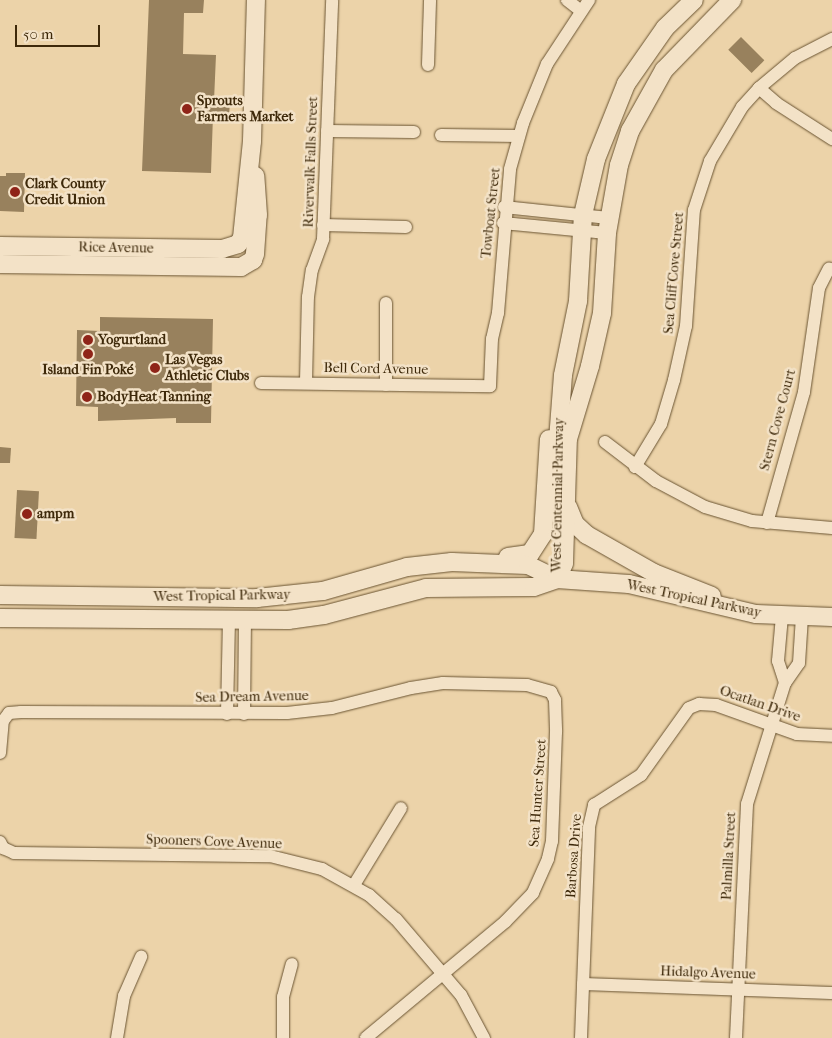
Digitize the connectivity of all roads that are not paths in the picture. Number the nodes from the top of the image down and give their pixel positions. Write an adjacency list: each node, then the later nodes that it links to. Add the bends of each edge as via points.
1 (256, 0): 17 (main road)
2 (332, 0): 12 (street, Riverwalk Falls Street)
3 (430, 0): 10 (street)
4 (568, 0): 8 (street)
5 (589, 0): 8 (street, Towboat Street)
6 (694, 0): 20 (main road, West Centennial Parkway, via 665,28 626,84 596,159)
7 (732, 0): 22 (main road, West Centennial Parkway, via 684,46 647,94 618,165)
8 (581, 11): 15 (street, Towboat Street, via 547,64)
9 (832, 39): 11 (street, Sea Cliff Cove Street, via 795,58)
10 (428, 65)
11 (759, 88): 16 (street, via 776,103); 37 (street, Sea Cliff Cove Street, via 719,142 704,177 694,210 686,326 674,380 661,424)
12 (327, 131): 13 (street); 21 (street, Riverwalk Falls Street)
13 (414, 132)
14 (441, 135): 15 (street)
15 (519, 136): 18 (street, Towboat Street)
16 (832, 139)
17 (252, 141): 25 (main road, Rice Avenue, via 242,238 233,247); 29 (main road, via 258,215 255,254 247,265)
18 (504, 207): 19 (street, Towboat Street); 20 (street)
19 (503, 223): 20 (street); 35 (street, Towboat Street)
20 (582, 223): 22 (street); 31 (main road, West Centennial Parkway, via 578,302)
21 (323, 225): 23 (street); 32 (street, Riverwalk Falls Street, via 308,297)
22 (608, 226): 38 (main road, West Centennial Parkway, via 602,312 568,438)
23 (406, 227)
24 (0, 246): 26 (main road, Rice Avenue)
25 (144, 248): 26 (main road, Rice Avenue); 29 (main road, via 226,263)
26 (58, 256): 27 (main road, Rice Avenue); 29 (main road, Rice Avenue)
27 (0, 264)
28 (829, 268): 39 (street, Stern Cove Court, via 819,288 804,392)
29 (230, 269)
30 (386, 303): 34 (street)
31 (563, 375): 41 (main road, via 552,410 545,522 538,545 530,554 521,556); 42 (main road, West Centennial Parkway, via 558,416 554,554)
32 (306, 382): 33 (street, Bell Cord Avenue); 34 (street, Bell Cord Avenue)
33 (261, 383)
34 (386, 385): 35 (street, Bell Cord Avenue)
35 (490, 386)
36 (605, 442): 37 (street)
37 (635, 466): 39 (street, via 681,496 705,507)
38 (566, 503): 42 (main road, West Centennial Parkway, via 564,563); 45 (main road, via 580,529 610,549 654,573)
39 (767, 523): 40 (street)
40 (832, 528)
41 (452, 562): 42 (main road, West Tropical Parkway, via 528,565); 44 (main road, West Tropical Parkway, via 407,567 323,591)
42 (557, 579): 45 (main road, West Tropical Parkway, via 629,584); 50 (main road, West Tropical Parkway, via 534,587 426,588 324,615 288,620)
43 (0, 595): 44 (main road, West Tropical Parkway)
44 (236, 598): 50 (street)
45 (756, 614): 46 (main road, West Tropical Parkway)
46 (782, 616): 47 (main road, West Tropical Parkway); 51 (street)
47 (802, 616): 48 (main road, West Tropical Parkway); 52 (street, Palmilla Street)
48 (832, 617)
49 (0, 618): 50 (main road, West Tropical Parkway)
50 (237, 621): 53 (street); 54 (street)
51 (778, 653): 52 (street); 55 (street, via 778,668)
52 (799, 655): 55 (street, Palmilla Street, via 797,668)
53 (228, 676): 54 (street); 58 (street)
54 (244, 676): 59 (street)
55 (785, 683): 60 (street, Palmilla Street)
56 (551, 692): 59 (street, Sea Dream Avenue, via 527,685 443,683 332,708); 68 (street, Sea Hunter Street, via 555,700 556,732 554,813 548,859 533,893 521,908)
57 (708, 703): 60 (street, Ocatlan Drive); 69 (street, Barbosa Drive, via 689,708 641,775 594,805 590,814)
58 (227, 714): 59 (street, Sea Dream Avenue); 62 (street, Sea Dream Avenue, via 9,713 3,721)
59 (244, 714)
60 (772, 725): 61 (street, Ocatlan Drive, via 797,734); 70 (street, Palmilla Street, via 756,765 746,804)
61 (832, 736)
62 (0, 753)
63 (401, 808): 65 (street)
64 (1, 845): 65 (street, Spooners Cove Avenue, via 21,853 270,856 306,864)
65 (354, 885): 68 (street, Spooners Cove Avenue, via 396,919)
66 (141, 957): 72 (street, via 124,996)
67 (292, 964): 73 (street, via 283,997)
68 (443, 974): 74 (street, Sea Hunter Street); 75 (street, Spooners Cove Avenue, via 471,1009)
69 (583, 984): 70 (street, Hidalgo Avenue); 76 (street, Barbosa Drive)
70 (738, 989): 71 (street, Hidalgo Avenue); 77 (street, Palmilla Street)
71 (832, 993)
72 (117, 1038)
73 (283, 1038)
74 (366, 1038)
75 (484, 1038)
76 (581, 1038)
77 (736, 1038)

